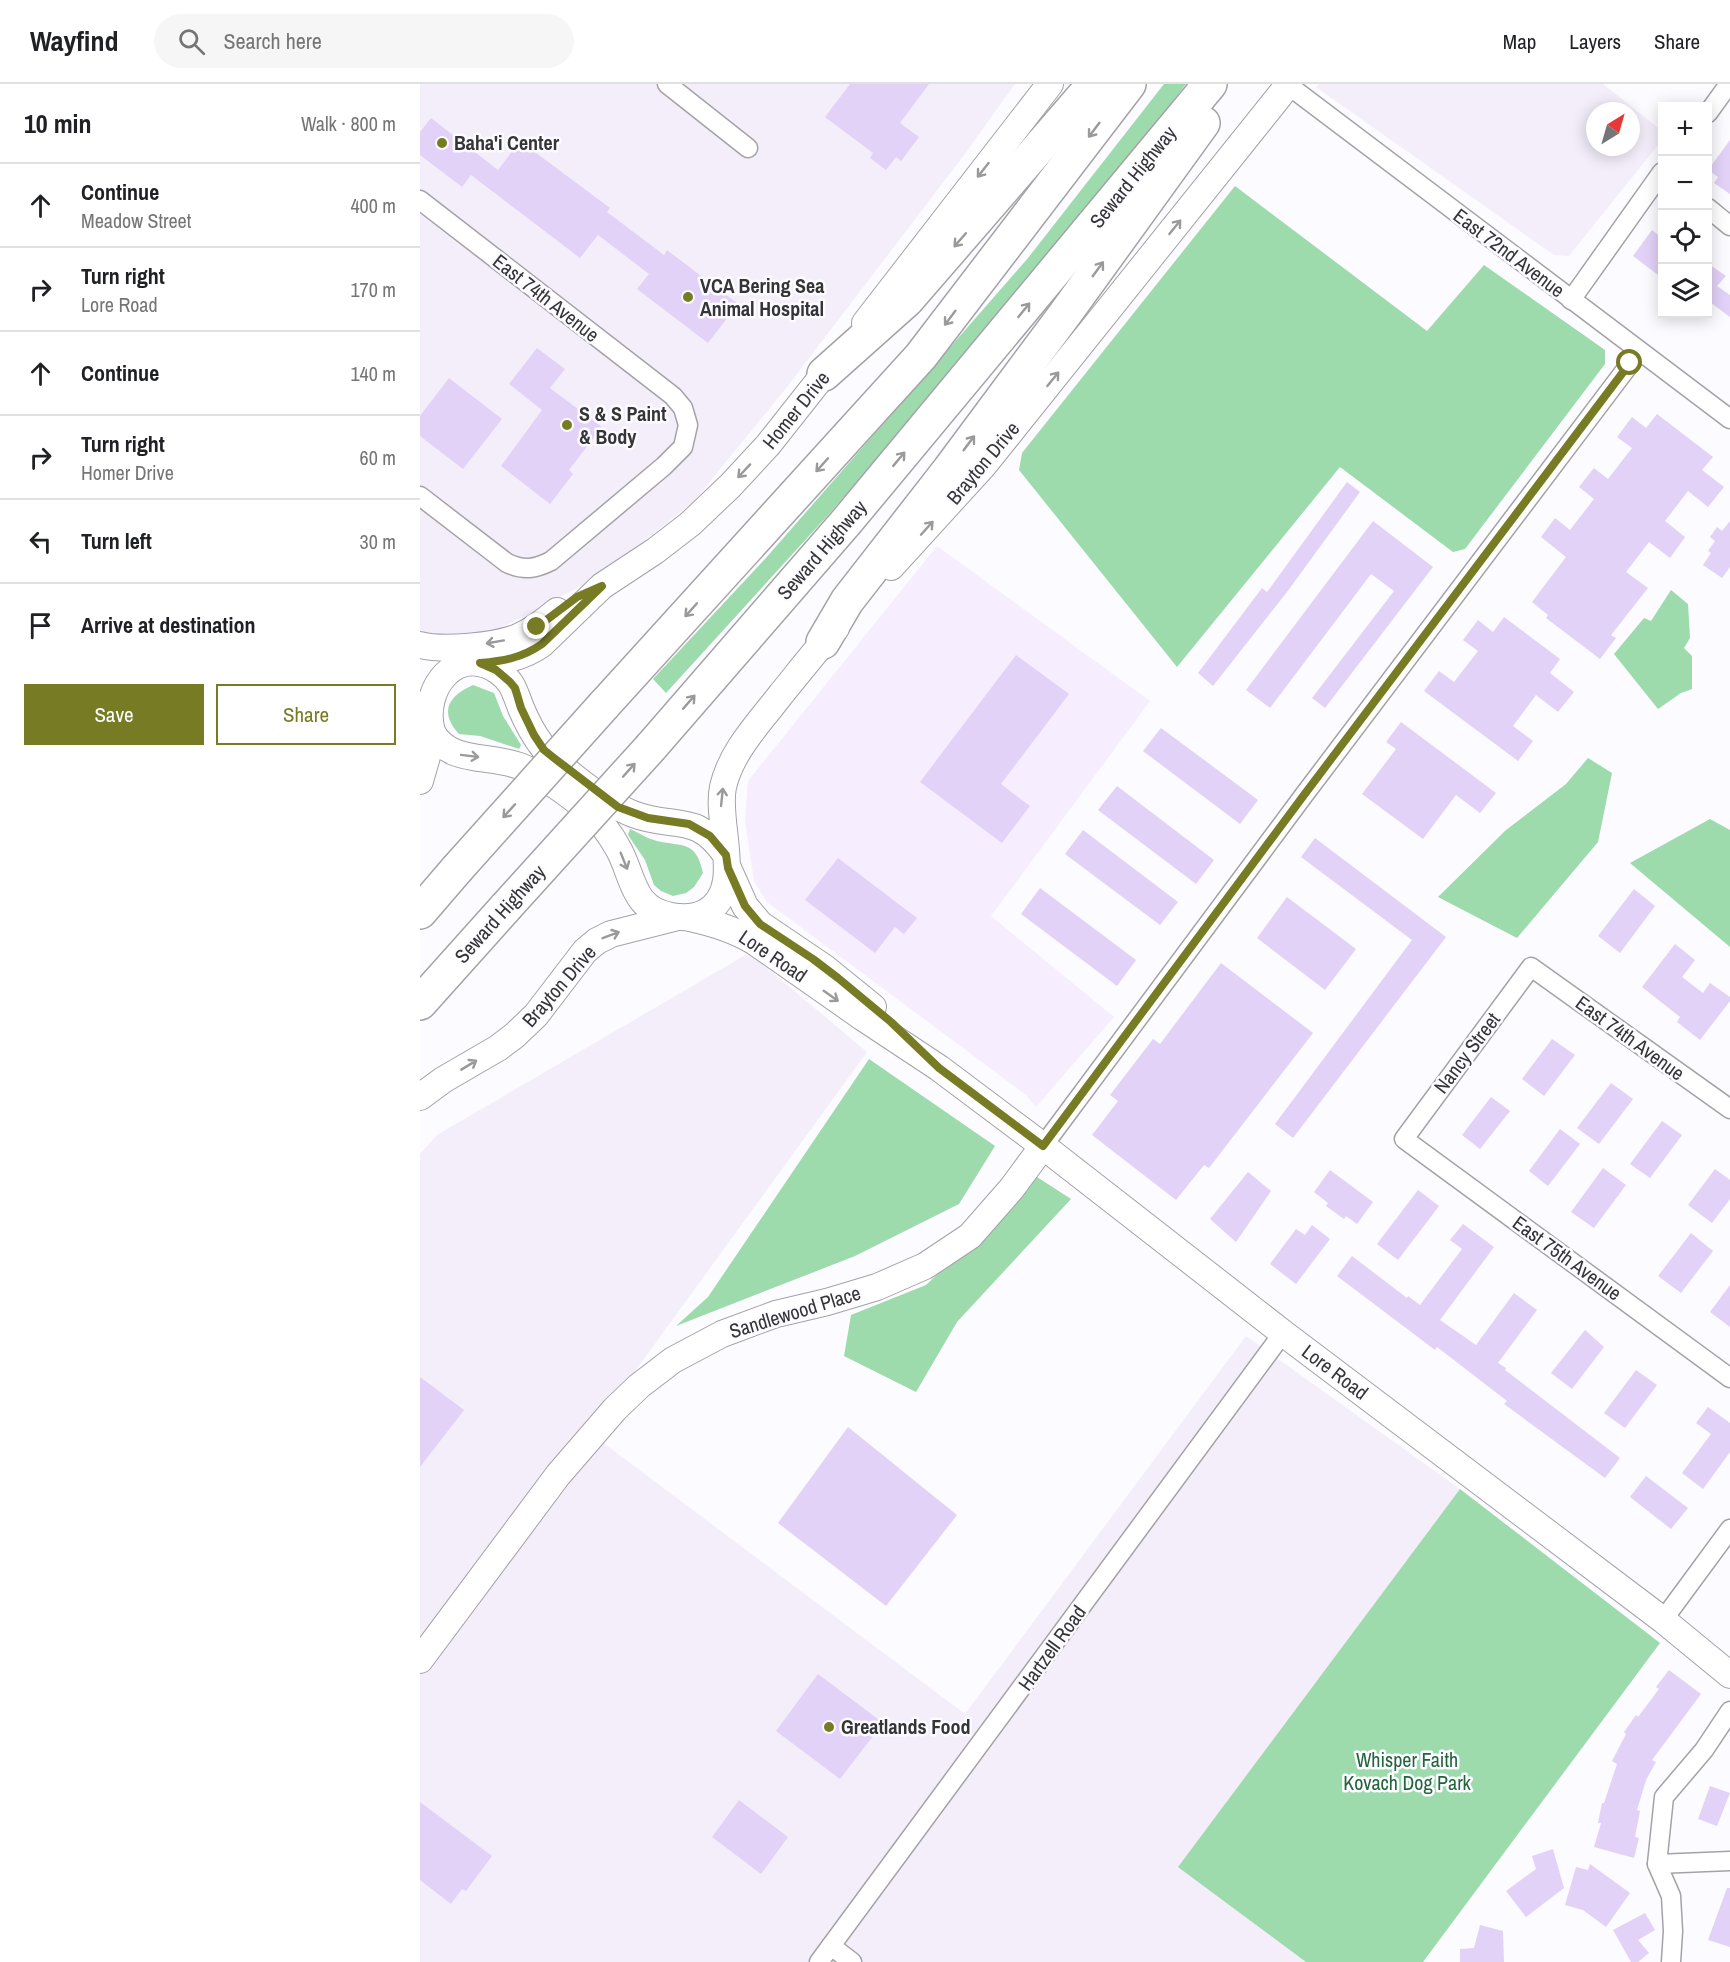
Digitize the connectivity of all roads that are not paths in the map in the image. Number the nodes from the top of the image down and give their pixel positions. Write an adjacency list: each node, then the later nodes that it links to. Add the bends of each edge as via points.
1 (667, 84): 10 (street)
2 (1050, 84): 17 (street, Homer Drive, one-way to 17)
3 (1094, 84): 17 (highway, one-way to 17, via 907,300)
4 (1130, 84): 27 (highway, one-way to 27, bridge, via 921,356)
5 (1210, 84): 30 (highway, Seward Highway, one-way to 5, bridge, via 848,521)
6 (1227, 84): 21 (highway, one-way to 6, via 847,601 1072,305 1183,152)
7 (1729, 84): 9 (street)
8 (1288, 85): 15 (street, East 72nd Avenue); 21 (street, Brayton Drive, one-way to 8, via 984,465)
9 (1712, 106)
10 (748, 148)
11 (1658, 179): 15 (street)
12 (420, 200): 19 (street, East 74th Avenue, via 673,396 683,408 688,425 683,447 664,466 551,561 535,569 519,568 499,557)
13 (1710, 210): 14 (street)
14 (1730, 226)
15 (1570, 300): 16 (street, East 72nd Avenue)
16 (1639, 351): 18 (street, East 72nd Avenue); 35 (street)
17 (824, 374): 20 (street, Homer Drive, one-way to 20, via 730,486 690,524)
18 (1730, 419)
19 (420, 496)
20 (602, 586): 22 (street, one-way to 22, via 577,597 515,638 447,648); 23 (street, Homer Drive, via 531,651 505,661)
21 (823, 642): 26 (street, Brayton Drive, one-way to 21, via 721,810 732,762)
22 (420, 645): 23 (street)
23 (473, 663): 24 (street, via 457,665 442,674); 26 (street, via 496,670 510,682 544,750 572,774 634,814 695,826 716,842)
24 (425, 707): 25 (street, via 428,753); 28 (street, Lore Road, one-way to 28, via 437,740 447,750 521,766 588,811 614,841 640,898 652,910)
25 (420, 781)
26 (727, 862): 28 (street, via 726,885 716,903 704,913); 31 (street, Lore Road, via 745,906 760,924 838,978)
27 (420, 912)
28 (684, 917): 31 (street, Lore Road, one-way to 31, via 737,931); 32 (street, Brayton Drive, one-way to 28, via 514,1036 536,1015 593,944 610,934)
29 (1531, 967): 33 (street, East 74th Avenue); 34 (street, Nancy Street)
30 (420, 1003)
31 (939, 1068): 35 (street, Lore Road)
32 (420, 1097)
33 (1730, 1109)
34 (1404, 1139): 37 (street, East 75th Avenue)
35 (1043, 1146): 36 (street, Lore Road); 40 (street, Sandlewood Place, via 970,1236 925,1266 877,1287 776,1314 722,1334 673,1360 639,1386 558,1475)
36 (1283, 1333): 39 (street, Lore Road); 45 (street, Hartzell Road)
37 (1730, 1378)
38 (1730, 1529): 39 (street)
39 (1663, 1620): 41 (street, Lore Road)
40 (420, 1660)
41 (1730, 1675)
42 (1730, 1711): 44 (street, via 1704,1750 1664,1797)
43 (1730, 1861): 44 (street)
44 (1658, 1864): 48 (street, via 1671,1896)
45 (831, 1946): 46 (street, Hartzell Road); 47 (street)
46 (819, 1962)
47 (852, 1962)
48 (1671, 1962)

